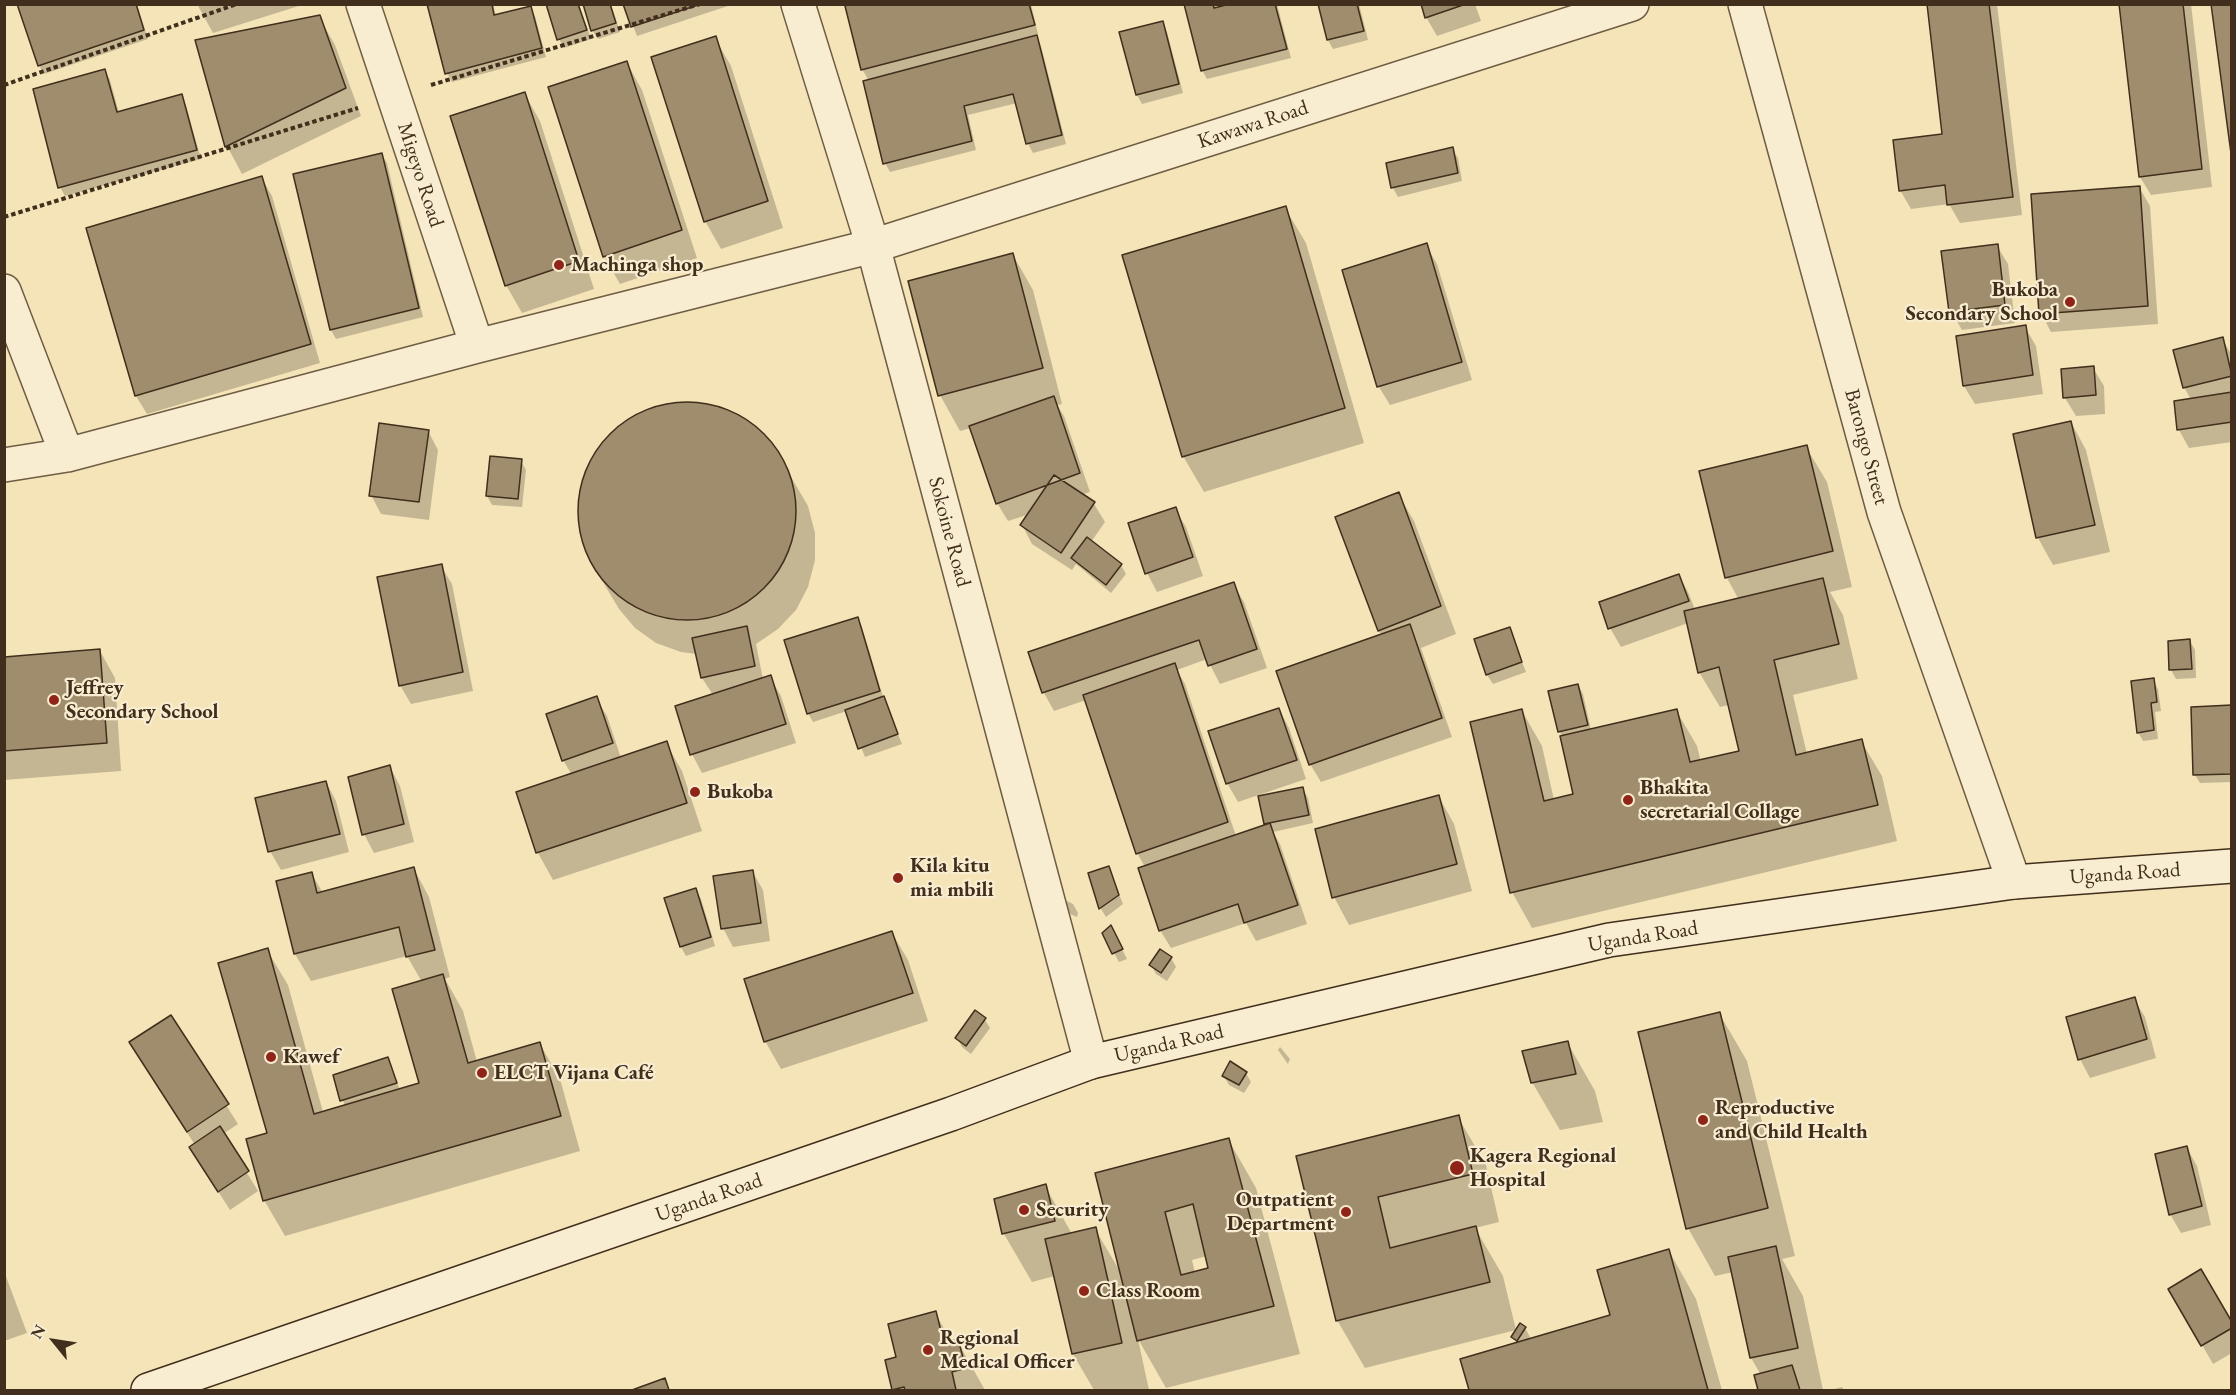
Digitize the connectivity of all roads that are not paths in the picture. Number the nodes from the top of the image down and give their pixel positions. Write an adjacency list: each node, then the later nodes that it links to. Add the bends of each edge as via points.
1 (363, 4): 7 (street, Migeyo Road)
2 (798, 4): 5 (street, Sokoine Road)
3 (1632, 4): 5 (street, Kawawa Road)
4 (1745, 4): 11 (street, Barongo Street, via 1884,512)
5 (873, 246): 7 (street, Kawawa Road); 12 (street, Sokoine Road)
6 (4, 291): 8 (street)
7 (477, 346): 8 (street, Kawawa Road)
8 (67, 455): 9 (street, Kawawa Road)
9 (4, 465)
10 (2232, 866): 11 (street, Uganda Road)
11 (2014, 882): 12 (street, Uganda Road, via 1609,940)
12 (1091, 1062): 13 (street, Uganda Road)
13 (153, 1390)

